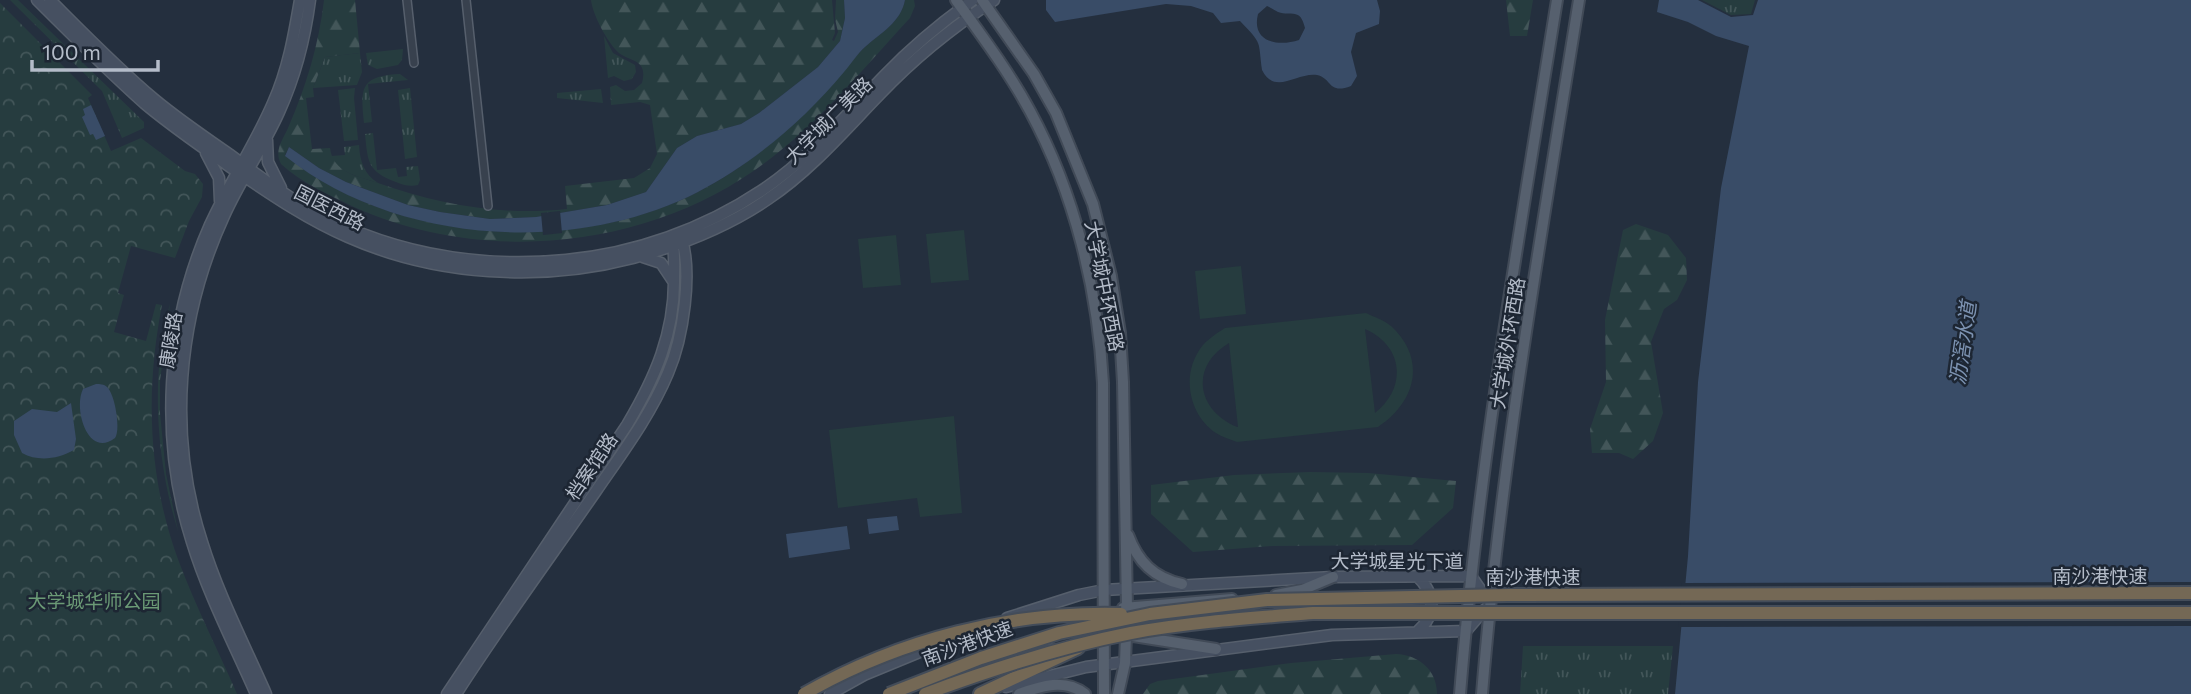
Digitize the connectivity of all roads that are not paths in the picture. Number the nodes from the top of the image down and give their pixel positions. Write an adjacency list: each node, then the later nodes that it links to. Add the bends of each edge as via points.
1 (37, 0): 14 (main road, 国医西路, via 146,105)
2 (50, 0): 15 (main road, 国医西路, via 151,96)
3 (300, 0): 15 (main road, 康陵路, via 279,89)
4 (310, 0): 13 (main road, 康陵路, via 293,76)
5 (407, 0): 12 (street)
6 (466, 0): 18 (street)
7 (973, 0): 11 (main road, 大学城广美路)
8 (1557, 0): 24 (main road, 大学城外环西路, via 1493,400)
9 (1579, 0): 30 (main road, 大学城外环西路, via 1513,416)
10 (987, 2): 11 (main road, 大学城广美路); 22 (main road, 大学城中环西路, via 1056,113 1099,225 1122,359)
11 (963, 9): 19 (main road, 大学城广美路, via 904,57 792,168 748,200); 28 (main road, 大学城中环西路, via 1029,109 1049,149 1084,256 1101,352)
12 (414, 63)
13 (269, 133): 15 (main road, 康陵路); 16 (main road, via 268,163)
14 (198, 145): 15 (main road, 国医西路); 17 (main road, via 217,173)
15 (243, 170): 16 (main road, 国医西路); 17 (main road, 康陵路); 20 (main road, 国医西路, via 288,206 348,237 447,266 537,272); 45 (main road, 康陵路, via 196,296 185,347 181,426 188,488 202,545)
16 (286, 195): 19 (main road, 国医西路, via 368,236 466,261 519,264 584,258)
17 (219, 205): 44 (main road, 康陵路, via 197,259 177,335 172,443 192,542)
18 (488, 206)
19 (677, 239): 20 (main road, 国医西路); 21 (main road, 档案馆路); 47 (main road, 档案馆路, via 685,287 682,320 658,394)
20 (635, 257): 21 (main road, via 661,263)
21 (674, 284): 46 (main road, 档案馆路, via 668,335 645,395)
22 (1125, 526): 26 (main road, via 1146,567); 27 (main road, 大学城中环西路)
23 (1417, 576): 24 (main road, 大学城星光下道); 25 (main road, 大学城星光下道); 35 (main road, via 1432,600 1430,617)
24 (1471, 576): 30 (main road, 大学城星光下道); 36 (main road, 大学城外环西路)
25 (1333, 577): 26 (main road, 大学城星光下道); 31 (main road, via 1281,595)
26 (1182, 584): 27 (main road, 大学城星光下道)
27 (1126, 589): 28 (main road, 大学城星光下道); 31 (main road, 大学城中环西路)
28 (1104, 590): 32 (main road, 大学城中环西路); 37 (main road, 大学城星光下道, via 1041,605)
29 (2191, 593): 34 (highway, 南沙港快速, bridge, via 1329,597)
30 (1490, 603): 36 (main road); 60 (main road, 大学城外环西路)
31 (1127, 608): 32 (main road); 38 (main road, 大学城中环西路)
32 (1104, 612): 37 (main road); 39 (main road, 大学城中环西路)
33 (2191, 613): 40 (highway, 南沙港快速, bridge, via 1313,613 1204,622)
34 (1150, 614): 48 (highway, bridge, via 1063,616 943,635 892,651); 50 (highway, 南沙港快速, bridge, via 1034,640)
35 (1418, 631): 36 (main road); 41 (main road, via 1332,635)
36 (1466, 631): 59 (main road, 大学城外环西路)
37 (969, 632): 49 (main road, 大学城星光下道, via 864,675)
38 (1126, 635): 39 (main road); 41 (main road); 42 (main road, 大学城中环西路)
39 (1104, 638): 43 (main road, 大学城中环西路); 51 (main road, via 1015,655)
40 (1088, 644): 52 (highway, 南沙港快速, bridge, via 1025,658); 53 (highway, bridge)
41 (1216, 649): 42 (main road)
42 (1125, 663): 43 (main road); 58 (main road, 大学城中环西路)
43 (1104, 664): 54 (main road, via 1038,677); 57 (main road, 大学城中环西路)
44 (256, 694)
45 (266, 694)
46 (447, 694)
47 (456, 694)
48 (804, 694)
49 (830, 694)
50 (889, 694)
51 (901, 694)
52 (925, 694)
53 (980, 694)
54 (986, 694)
55 (1019, 694): 56 (main road, via 1059,684)
56 (1085, 694)
57 (1104, 694)
58 (1118, 694)
59 (1460, 694)
60 (1482, 694)

